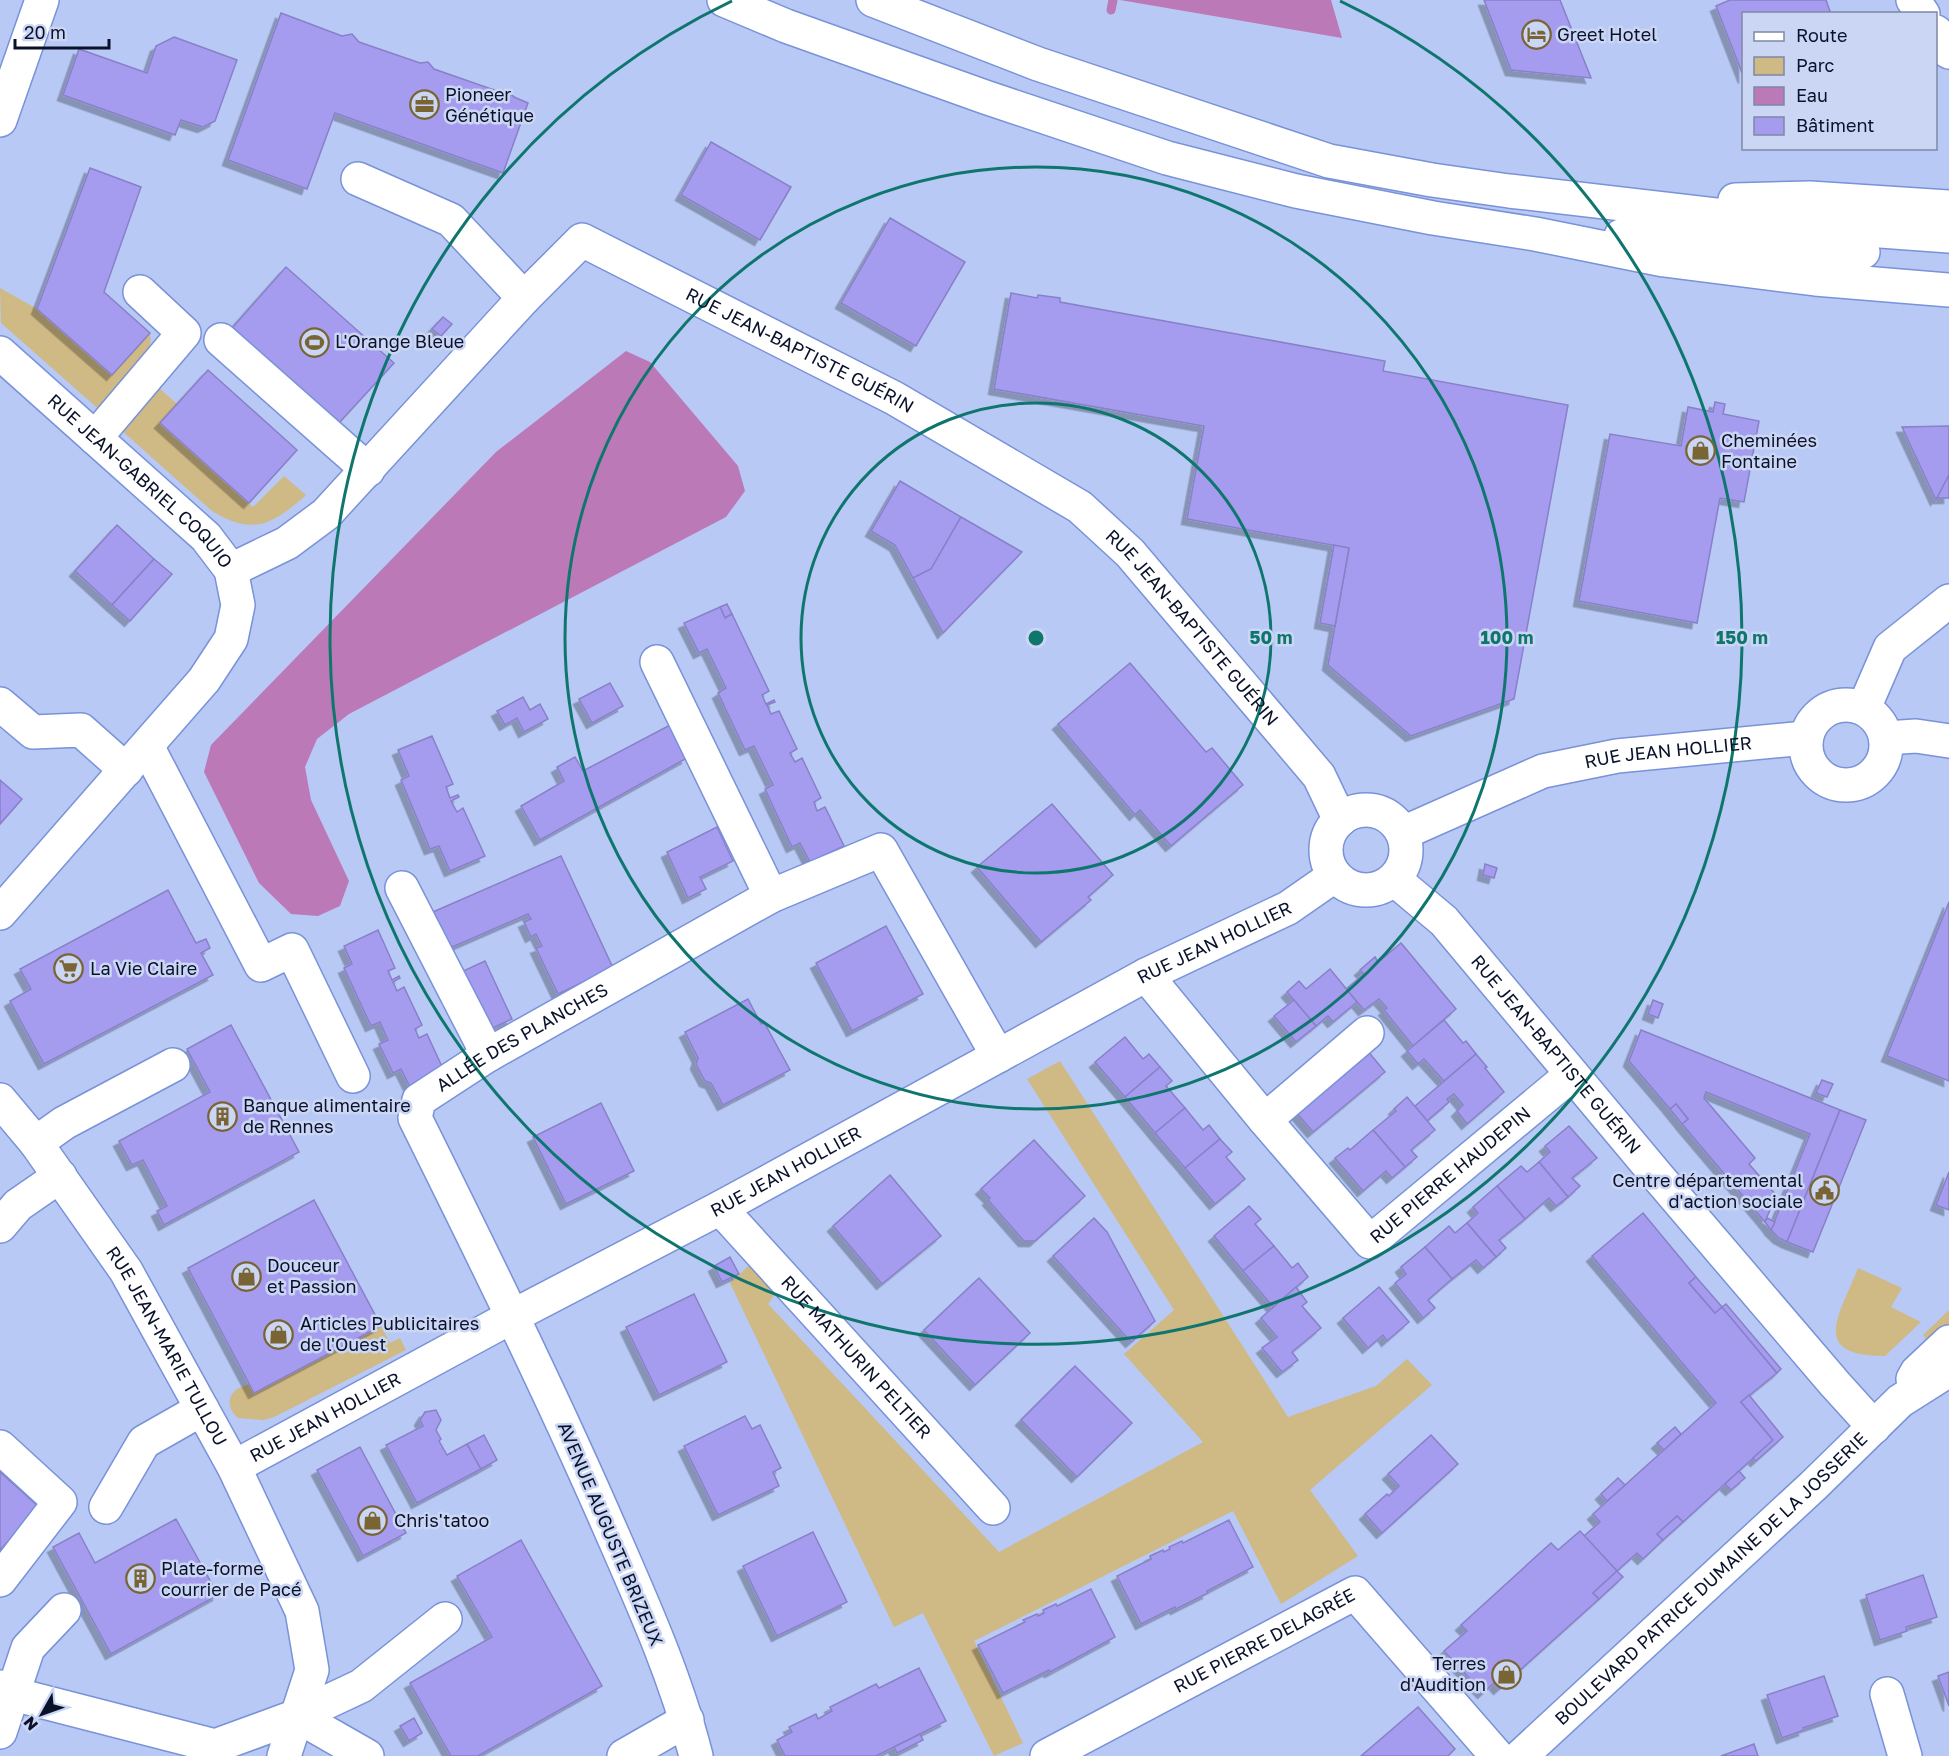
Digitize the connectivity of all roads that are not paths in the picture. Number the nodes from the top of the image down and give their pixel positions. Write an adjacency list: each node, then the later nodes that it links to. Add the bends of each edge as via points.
1 (42, 0): 6 (street)
2 (724, 0): 10 (street, via 985,97 1167,158 1296,191)
3 (873, 0): 8 (street, via 1038,64 1329,161 1443,182)
4 (1937, 35): 5 (street)
5 (1949, 52)
6 (0, 120)
7 (358, 179): 15 (street, via 451,220)
8 (1613, 202): 9 (street, via 1810,198); 11 (street, via 1812,226)
9 (1949, 207)
10 (1535, 234): 12 (street, via 1665,237); 13 (street, via 1664,260 1815,279)
11 (1949, 236)
12 (1949, 258)
13 (1949, 290)
14 (140, 292): 18 (street, via 184,333)
15 (524, 298): 19 (street, RUE JEAN-BAPTISTE GUÉRIN); 30 (street, RUE JEAN-BAPTISTE GUÉRIN, via 582,240 894,398 1080,507 1130,553 1319,776)
16 (221, 340): 19 (street)
17 (0, 353): 18 (street, RUE JEAN-GABRIEL COQUIO)
18 (95, 438): 20 (street, RUE JEAN-GABRIEL COQUIO, via 206,537)
19 (368, 470): 20 (street, RUE JEAN-BAPTISTE GUÉRIN, via 326,514 287,543)
20 (231, 570): 28 (street, RUE JEAN-GABRIEL COQUIO, via 238,605 231,639 204,680)
21 (1949, 601): 24 (street, via 1890,648)
22 (657, 662): 35 (street)
23 (0, 704): 29 (street, via 33,732 81,730)
24 (1864, 708): 25 (street, via 1846,704 1827,708 1813,720); 26 (street, via 1879,721)
25 (1805, 738): 26 (street, via 1807,760 1821,778 1843,786 1865,782 1878,771 1886,755); 31 (street, RUE JEAN HOLLIER, via 1617,756 1543,771)
26 (1886, 738): 27 (street, via 1916,736)
27 (1949, 741)
28 (147, 746): 29 (street, RUE JEAN-GABRIEL COQUIO); 43 (street, via 261,965 292,950)
29 (126, 770): 36 (street, RUE JEAN-GABRIEL COQUIO)
30 (1340, 820): 31 (street, via 1356,811 1375,811 1392,819); 32 (street, via 1328,837 1326,857)
31 (1403, 833): 33 (street, via 1407,858)
32 (1334, 876): 33 (street, via 1353,890 1375,891); 37 (street, RUE JEAN HOLLIER, via 1288,908)
33 (1395, 880): 42 (street, RUE JEAN-BAPTISTE GUÉRIN, via 1444,921)
34 (402, 888): 39 (street)
35 (771, 896): 39 (street, ALLÉE DES PLANCHES); 40 (street, ALLÉE DES PLANCHES, via 881,850)
36 (0, 913)
37 (1146, 975): 40 (street, RUE JEAN HOLLIER); 45 (street, RUE PIERRE HAUDEPIN)
38 (1367, 1034): 45 (street)
39 (488, 1055): 50 (street, ALLÉE DES PLANCHES, via 419,1100 415,1118)
40 (998, 1056): 48 (street, RUE JEAN HOLLIER)
41 (173, 1065): 46 (street, via 64,1123)
42 (1571, 1075): 45 (street, RUE PIERRE HAUDEPIN, via 1370,1242); 55 (street, RUE JEAN-BAPTISTE GUÉRIN)
43 (353, 1076)
44 (0, 1100): 46 (street, RUE JEAN-MARIE TULLOU)
45 (1264, 1120)
46 (36, 1143): 47 (street, RUE JEAN-MARIE TULLOU)
47 (60, 1176): 49 (street, via 18,1205); 54 (street, RUE JEAN-MARIE TULLOU, via 126,1271)
48 (720, 1208): 50 (street, RUE JEAN HOLLIER); 59 (street, RUE MATHURIN PELTIER)
49 (0, 1226)
50 (513, 1316): 57 (street, RUE JEAN HOLLIER); 66 (street, AVENUE AUGUSTE BRIZEUX, via 641,1599)
51 (1949, 1342): 53 (street, BOULEVARD PATRICE DUMAINE DE LA JOSSERIE, via 1917,1372)
52 (1949, 1370): 53 (street, BOULEVARD PATRICE DUMAINE DE LA JOSSERIE)
53 (1900, 1401): 55 (street, BOULEVARD PATRICE DUMAINE DE LA JOSSERIE)
54 (202, 1409): 57 (street, RUE JEAN-MARIE TULLOU); 58 (street, via 144,1442)
55 (1874, 1427): 74 (street, BOULEVARD PATRICE DUMAINE DE LA JOSSERIE)
56 (0, 1447): 60 (street, via 60,1502)
57 (234, 1467): 65 (street, RUE JEAN-MARIE TULLOU, via 302,1611 312,1670)
58 (106, 1507)
59 (993, 1508)
60 (0, 1580)
61 (64, 1610): 63 (street, via 28,1648)
62 (445, 1619): 65 (street, via 361,1686)
63 (6, 1690): 65 (street, via 215,1746); 67 (street)
64 (1887, 1694): 75 (street)
65 (297, 1716): 68 (street, RUE JEAN-MARIE TULLOU); 69 (street)
66 (687, 1720): 70 (street); 71 (street, AVENUE AUGUSTE BRIZEUX)
67 (0, 1732)
68 (284, 1756)
69 (367, 1756)
70 (624, 1756)
71 (696, 1756)
72 (1047, 1756): 73 (street, RUE PIERRE DELAGRÉE, via 1355,1593)
73 (1497, 1756)
74 (1521, 1756)
75 (1905, 1756)

